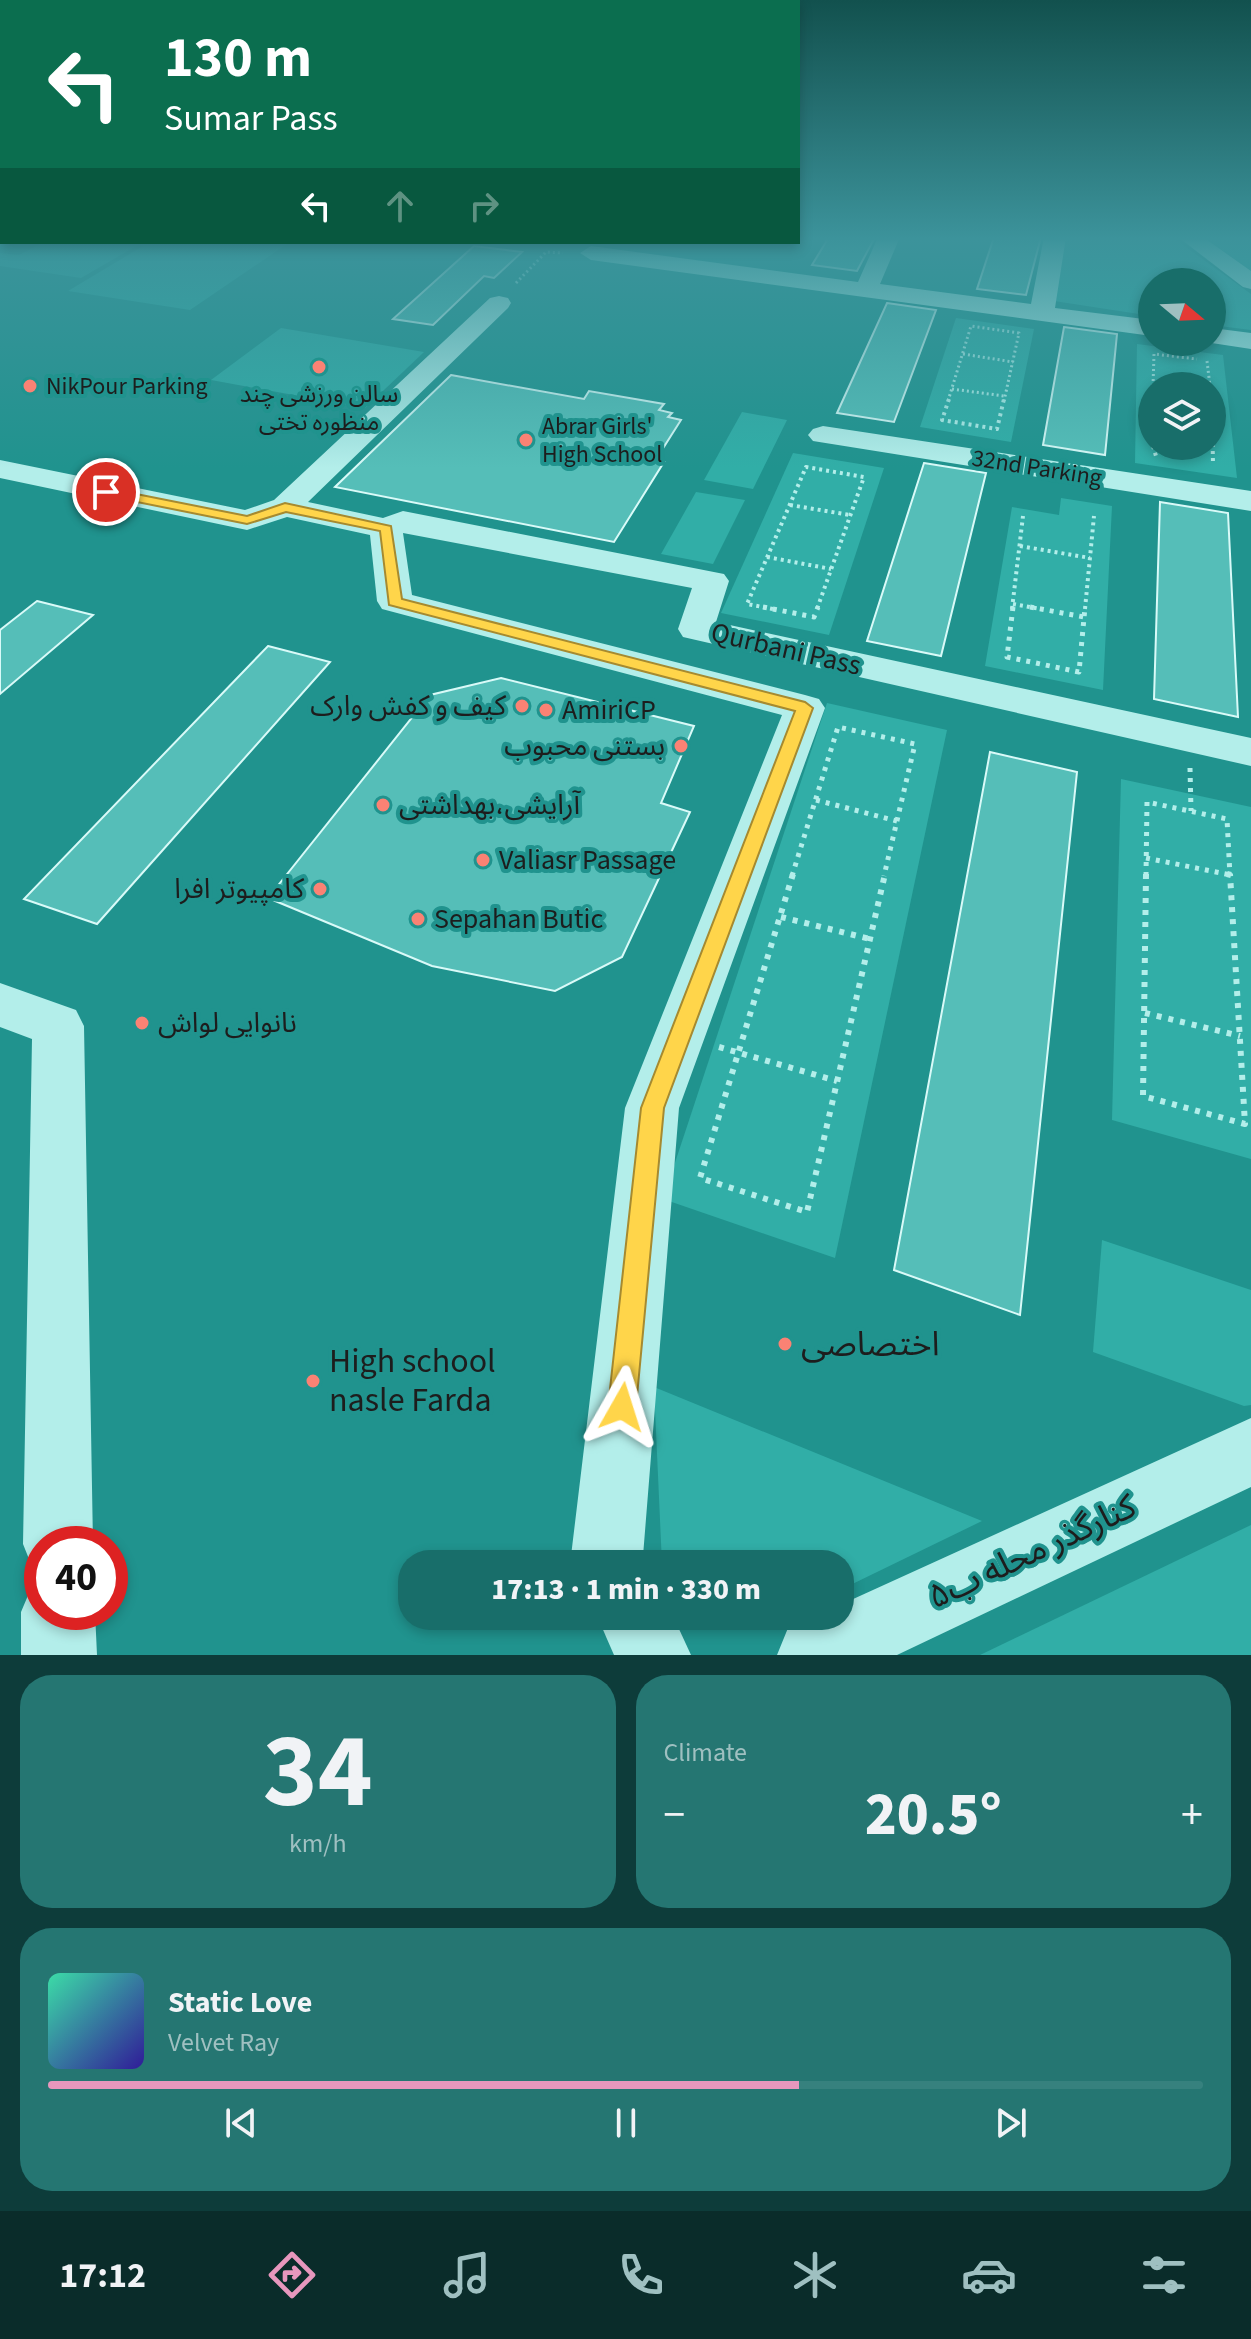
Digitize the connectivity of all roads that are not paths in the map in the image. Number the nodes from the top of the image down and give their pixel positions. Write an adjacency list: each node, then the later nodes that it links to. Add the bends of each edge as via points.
1 (485, 314): 9 (street)
2 (1051, 314): 3 (street)
3 (1138, 326)
4 (1226, 338): 5 (street)
5 (1251, 341)
6 (823, 435): 8 (street, 32nd Parking)
7 (0, 469): 9 (street, via 247,520)
8 (1251, 501)
9 (285, 507): 10 (street)
10 (386, 528): 11 (street, Qurbani Pass, via 403,521 712,581 696,629); 15 (street, via 395,601 805,708 652,1108)
11 (1251, 752)
12 (0, 1005): 14 (street, via 58,1026)
13 (1251, 1452): 20 (street, کنارگذر محله ب۵)
14 (58, 1526)
15 (608, 1550)
16 (58, 1630): 18 (street)
17 (641, 1630): 19 (street)
18 (59, 1655)
19 (653, 1655)
20 (815, 1655)

